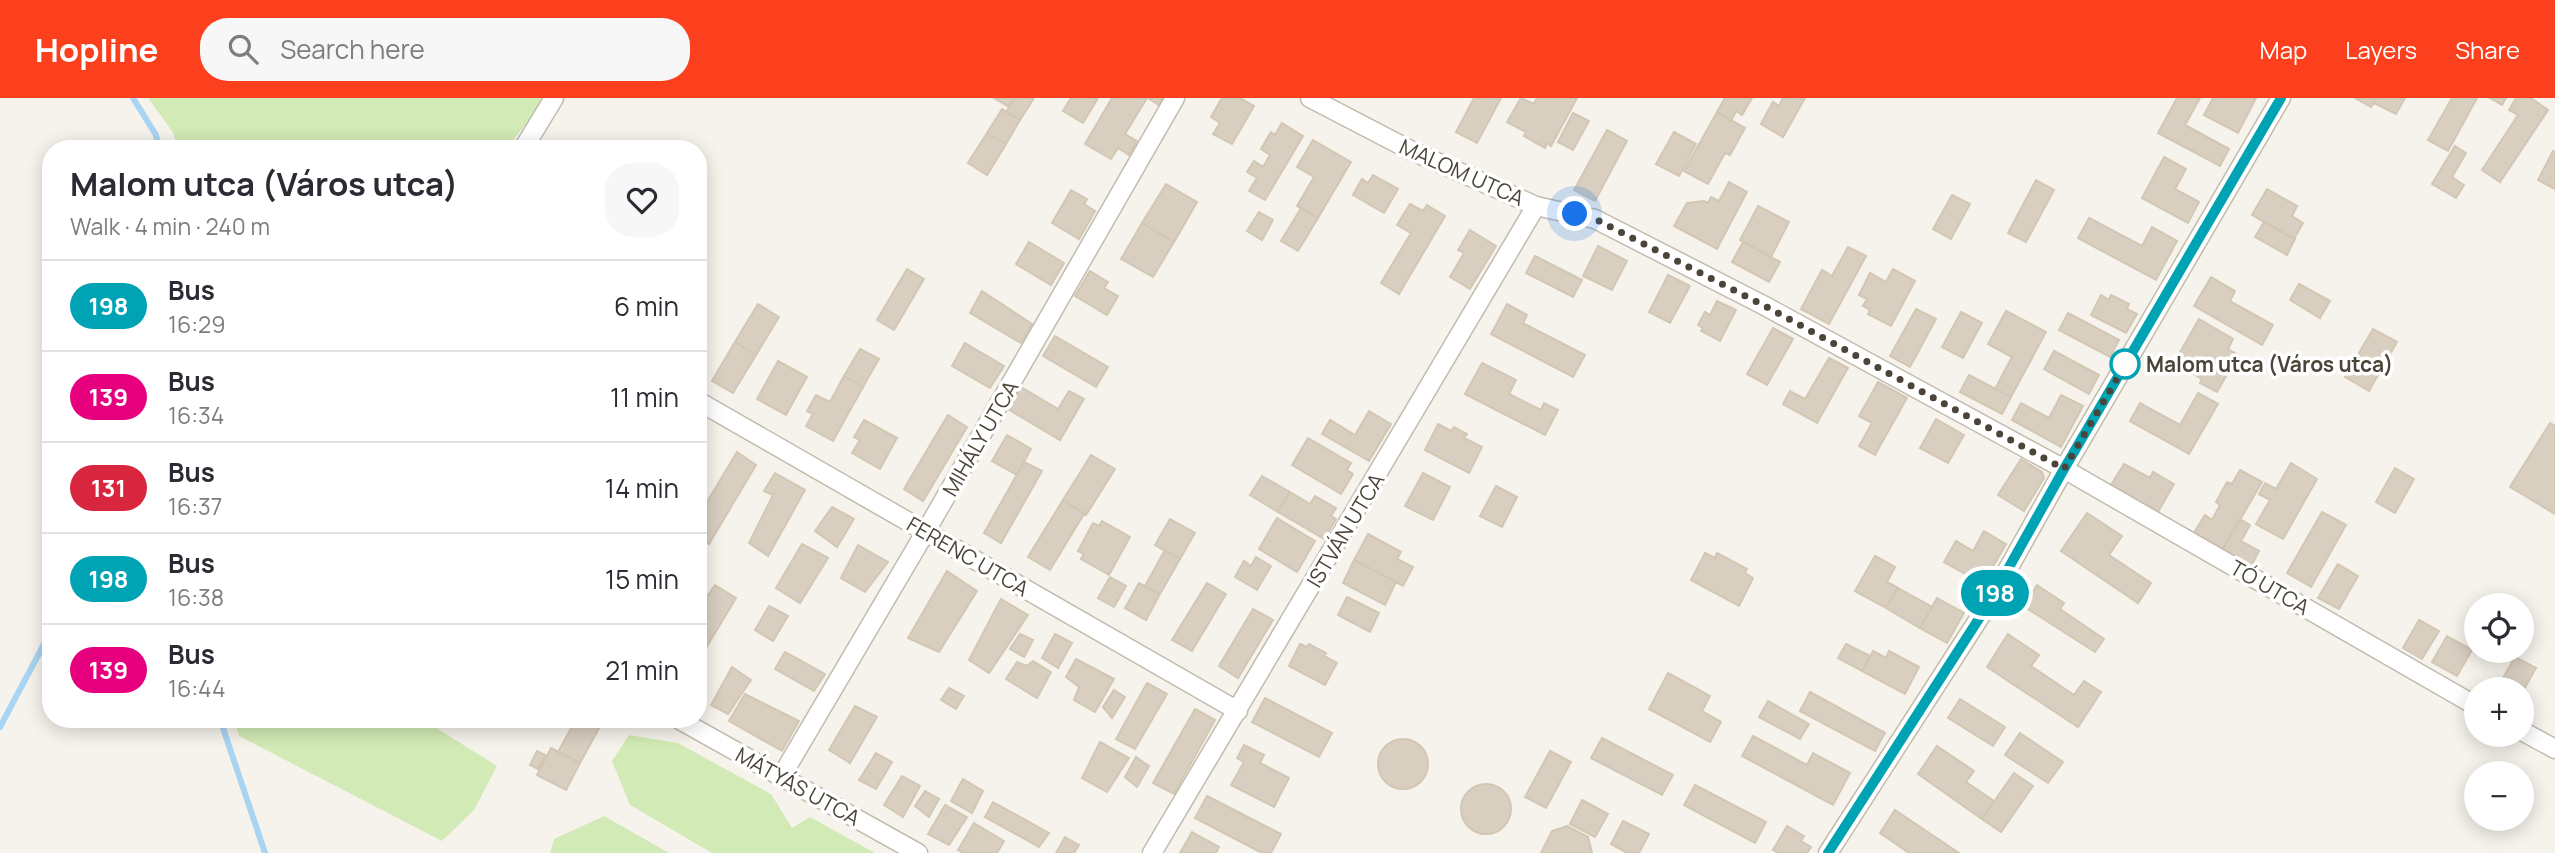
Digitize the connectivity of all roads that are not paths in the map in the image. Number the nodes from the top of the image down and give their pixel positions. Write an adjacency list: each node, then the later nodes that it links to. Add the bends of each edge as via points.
1 (554, 98): 5 (street)
2 (1175, 98): 9 (street, MIHÁLY UTCA)
3 (1310, 98): 6 (street, MALOM UTCA, via 1412,151)
4 (2281, 98): 8 (street)
5 (528, 140)
6 (1536, 206): 8 (street, MALOM UTCA, via 1595,219); 11 (street, ISTVÁN UTCA)
7 (707, 406): 9 (street, FERENC UTCA)
8 (2064, 469): 10 (street, TÓ UTCA); 18 (street, via 1989,603)
9 (926, 531): 11 (street, FERENC UTCA); 15 (street, MIHÁLY UTCA)
10 (2464, 699)
11 (1238, 711): 17 (street, ISTVÁN UTCA)
12 (694, 728): 15 (street, MÁTYÁS UTCA)
13 (2534, 737): 14 (street)
14 (2555, 749)
15 (781, 777): 16 (street, MÁTYÁS UTCA)
16 (918, 853)
17 (1152, 853)
18 (1828, 853)

